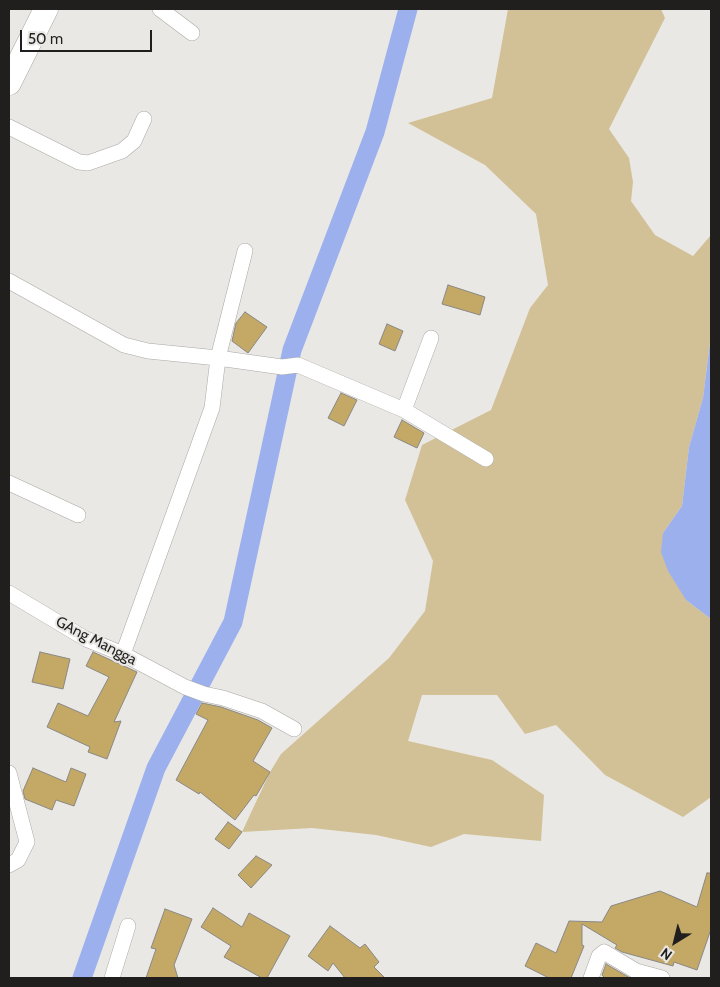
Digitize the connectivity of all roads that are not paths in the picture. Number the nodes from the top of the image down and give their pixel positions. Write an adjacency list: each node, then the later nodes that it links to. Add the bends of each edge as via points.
1 (46, 9): 4 (main road)
2 (160, 9): 3 (street)
3 (192, 33)
4 (9, 83)
5 (144, 119): 6 (street, via 134,141 122,151 88,163 79,162)
6 (9, 127)
7 (245, 251): 10 (street)
8 (9, 281): 10 (street, via 124,345 148,351)
9 (431, 338): 11 (street)
10 (218, 358): 11 (street, via 298,365); 16 (street, via 212,408)
11 (404, 410): 12 (street)
12 (486, 459)
13 (9, 483): 14 (street)
14 (78, 515)
15 (9, 593): 16 (street, GAng Mangga, via 86,639)
16 (123, 654): 17 (street, GAng Mangga, via 185,687 262,711)
17 (294, 729)
18 (9, 773): 19 (street, via 26,842 18,860)
19 (9, 865)
20 (128, 926): 21 (street)
21 (112, 978)
22 (591, 978): 23 (street, via 599,956 604,952 636,971)
23 (662, 978)

